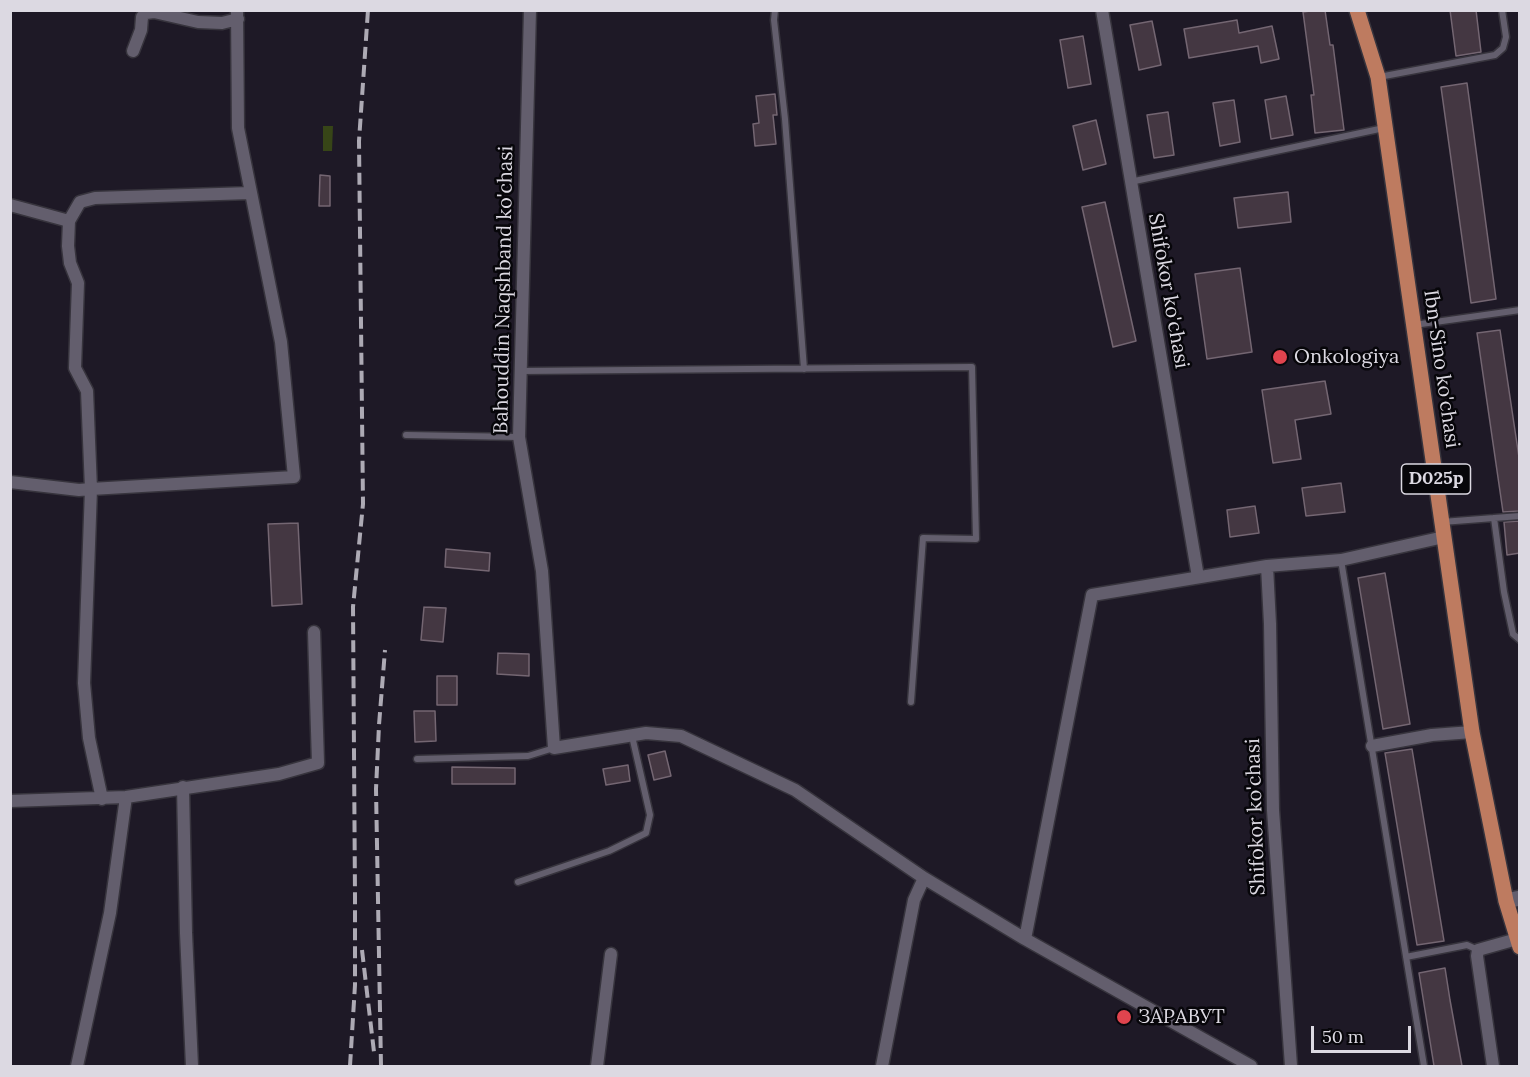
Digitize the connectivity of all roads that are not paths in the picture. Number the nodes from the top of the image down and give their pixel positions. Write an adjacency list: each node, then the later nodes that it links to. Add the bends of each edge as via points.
1 (530, 10): 17 (street, Bahouddin Naqshband ko'chasi)
2 (775, 10): 16 (lane)
3 (1102, 10): 10 (street, Shifokor ko'chasi)
4 (1357, 10): 8 (main road, Ibn-Sino ko'chasi / D025p)
5 (1502, 10): 8 (lane, via 1506,37 1503,48 1495,55)
6 (238, 15): 7 (street, via 222,23 146,14); 11 (street, via 238,128)
7 (133, 51)
8 (1378, 77): 9 (main road, Ibn-Sino ko'chasi / D025p)
9 (1386, 128): 10 (lane); 15 (main road, Ibn-Sino ko'chasi / D025p)
10 (1130, 182): 27 (street, Shifokor ko'chasi)
11 (250, 193): 13 (street, via 95,198 80,202); 21 (street, via 281,342 294,477)
12 (10, 205): 13 (street)
13 (69, 221): 21 (street, via 70,263 78,283 75,368 87,391)
14 (1520, 310): 15 (lane)
15 (1414, 325): 24 (main road, Ibn-Sino ko'chasi / D025p)
16 (804, 369): 17 (lane); 30 (lane, via 972,367 976,539 923,538)
17 (521, 371): 19 (street, Bahouddin Naqshband ko'chasi)
18 (406, 435): 19 (lane)
19 (519, 437): 34 (street, Bahouddin Naqshband ko'chasi, via 542,571)
20 (10, 482): 21 (street)
21 (91, 489): 38 (street, via 84,683 89,738)
22 (1520, 516): 23 (lane)
23 (1494, 518): 24 (lane); 29 (lane, via 1504,592 1513,634)
24 (1443, 529): 25 (street); 31 (main road, Ibn-Sino ko'chasi / D025p)
25 (1341, 560): 26 (street); 33 (lane)
26 (1267, 566): 27 (street); 53 (street, Shifokor ko'chasi, via 1273,810)
27 (1198, 577): 43 (street, via 1092,595)
28 (314, 632): 36 (street, via 318,763 279,774)
29 (1520, 640)
30 (911, 702)
31 (1472, 732): 33 (street); 42 (main road, Ibn-Sino ko'chasi / D025p)
32 (632, 736): 34 (street); 40 (street, via 681,736 795,790); 41 (lane, via 650,815 646,833 609,852)
33 (1372, 746): 47 (lane)
34 (554, 748): 35 (lane, via 528,756)
35 (417, 759)
36 (183, 787): 37 (street); 49 (street)
37 (126, 797): 38 (street); 48 (street, via 110,913)
38 (102, 799): 39 (street)
39 (10, 801)
40 (924, 878): 43 (street); 51 (street, via 914,900)
41 (518, 882)
42 (1513, 900): 44 (main road, Ibn-Sino ko'chasi / D025p)
43 (1025, 939): 52 (street)
44 (1518, 943): 45 (street)
45 (1478, 950): 47 (lane, via 1467,945); 55 (street)
46 (611, 954): 50 (street)
47 (1406, 957): 54 (lane)
48 (77, 1066)
49 (192, 1066)
50 (597, 1066)
51 (882, 1066)
52 (1251, 1066)
53 (1291, 1066)
54 (1424, 1066)
55 (1493, 1066)

